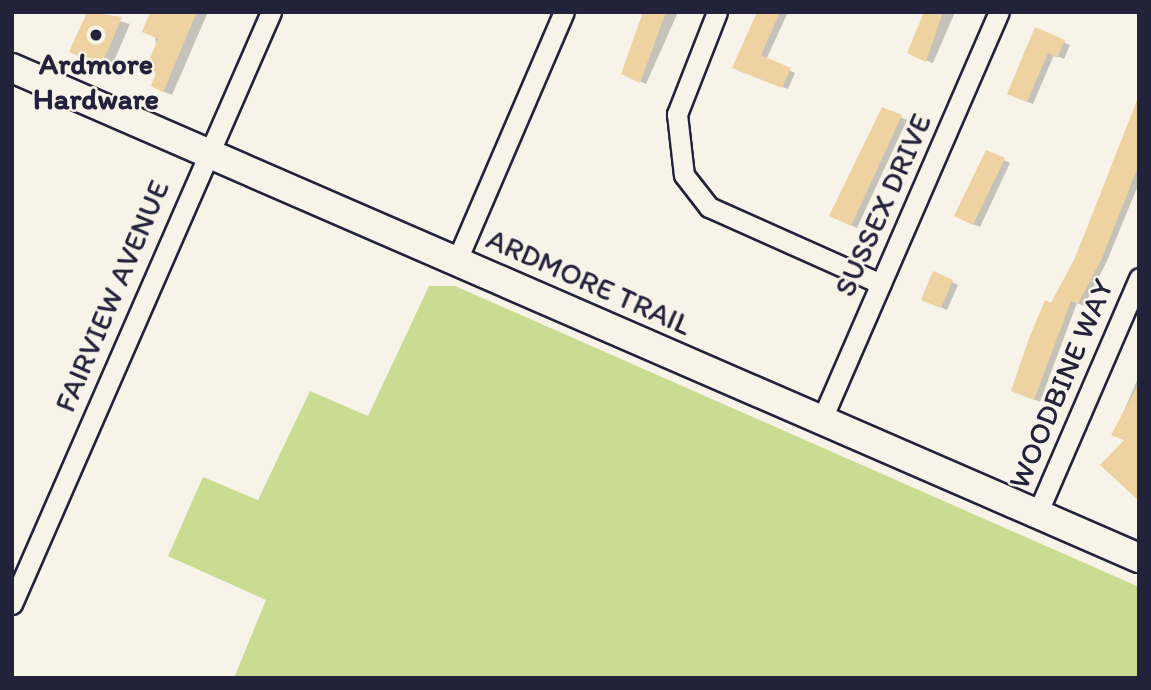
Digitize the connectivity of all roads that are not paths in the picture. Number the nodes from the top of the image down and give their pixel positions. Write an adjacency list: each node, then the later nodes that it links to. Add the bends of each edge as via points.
1 (271, 12): 6 (street, FAIRVIEW AVENUE)
2 (564, 12): 7 (street)
3 (717, 12): 9 (street, via 677,114 684,174 719,212)
4 (999, 12): 9 (street, SUSSEX DRIVE)
5 (12, 68): 6 (street, ARDMORE TRAIL)
6 (206, 154): 7 (street, ARDMORE TRAIL); 13 (street, FAIRVIEW AVENUE)
7 (457, 260): 10 (street, ARDMORE TRAIL)
8 (1139, 278): 11 (street, WOODBINE WAY)
9 (881, 284): 10 (street, SUSSEX DRIVE)
10 (821, 421): 11 (street, ARDMORE TRAIL)
11 (1038, 514): 12 (street, ARDMORE TRAIL)
12 (1139, 558)
13 (12, 604)

